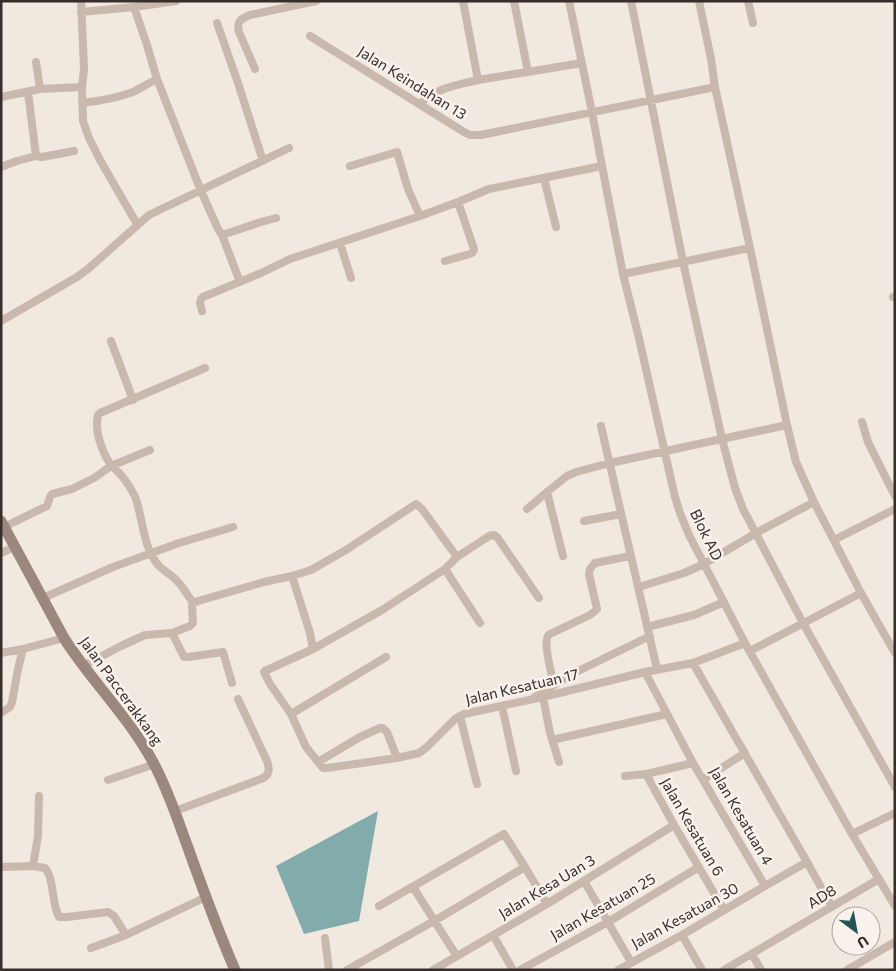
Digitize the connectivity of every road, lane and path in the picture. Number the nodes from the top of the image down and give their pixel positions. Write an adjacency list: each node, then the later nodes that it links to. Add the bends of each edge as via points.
1 (81, 1): 11 (street)
2 (176, 1): 10 (street)
3 (316, 1): 17 (street, via 241,19 239,32)
4 (463, 1): 20 (street)
5 (514, 1): 18 (street)
6 (569, 1): 16 (street, Blok AD)
7 (631, 1): 26 (street)
8 (698, 1): 22 (street)
9 (748, 1): 13 (street)
10 (134, 7): 11 (street); 19 (street)
11 (80, 12): 21 (street)
12 (217, 23): 33 (street)
13 (752, 23)
14 (310, 36): 28 (street, Jalan Keindahan 13)
15 (36, 62): 23 (street)
16 (582, 62): 18 (street); 29 (street, Blok AD)
17 (255, 69)
18 (528, 72): 20 (street)
19 (157, 78): 27 (street, via 123,95); 38 (street)
20 (478, 80): 28 (street, via 436,92)
21 (82, 87): 23 (street); 27 (street)
22 (715, 88): 26 (street, Jalan Keindahan 13); 46 (street)
23 (40, 89): 24 (street)
24 (28, 92): 25 (street); 32 (street)
25 (1, 97)
26 (650, 100): 29 (street, Jalan Keindahan 13); 48 (street)
27 (82, 103): 42 (street, via 83,121 89,138)
28 (420, 104): 29 (street, Jalan Keindahan 13, via 474,136)
29 (592, 112): 35 (street, Blok AD)
30 (289, 148): 33 (street)
31 (74, 151): 32 (street)
32 (36, 156): 36 (street)
33 (263, 161): 38 (street)
34 (350, 166): 40 (street, via 396,152)
35 (602, 166): 37 (street); 49 (street, Blok AD)
36 (1, 167)
37 (544, 178): 39 (street, via 489,189); 43 (street)
38 (201, 191): 42 (street, via 155,211); 44 (street)
39 (458, 202): 40 (street); 47 (street, via 474,250)
40 (420, 216): 45 (street)
41 (276, 218): 44 (street)
42 (137, 224): 53 (street, via 83,273)
43 (556, 227)
44 (222, 235): 51 (street)
45 (340, 243): 50 (street); 51 (street, via 290,259)
46 (750, 248): 48 (street); 58 (street)
47 (445, 261)
48 (683, 262): 49 (street); 60 (street)
49 (624, 274): 62 (street, Blok AD)
50 (351, 278)
51 (240, 282): 52 (street, via 201,299)
52 (202, 311)
53 (1, 321)
54 (111, 342): 56 (street)
55 (205, 368): 56 (street)
56 (133, 400): 64 (street, via 97,417 97,431)
57 (862, 422): 66 (street, via 868,442)
58 (787, 425): 60 (street); 67 (street, via 796,462)
59 (601, 426): 63 (street)
60 (722, 439): 62 (street); 74 (street, via 738,497)
61 (150, 450): 64 (street)
62 (665, 451): 63 (street); 82 (street, Blok AD, via 680,513)
63 (610, 463): 65 (street, via 571,474); 70 (street)
64 (111, 466): 72 (street, via 72,489 52,494 47,506); 78 (street, via 121,475 136,499)
65 (547, 492): 68 (street); 79 (street)
66 (895, 496)
67 (814, 502): 74 (street); 75 (street)
68 (528, 509)
69 (895, 509): 75 (street)
70 (621, 514): 71 (street); 80 (street)
71 (584, 521)
72 (3, 524): 76 (main road, Jalan Paccerakkang)
73 (233, 527): 78 (street)
74 (756, 533): 82 (street); 92 (street)
75 (834, 540): 86 (street)
76 (15, 547): 77 (street); 87 (main road, Jalan Paccerakkang)
77 (1, 553)
78 (151, 553): 87 (street, via 113,566); 90 (street, via 160,567 183,587)
79 (563, 556)
80 (630, 556): 85 (street); 108 (street, via 595,563 589,574 595,611 548,635 546,647)
81 (457, 557): 83 (street); 84 (street, via 416,504 331,559); 88 (street, via 494,535)
82 (704, 564): 85 (street); 89 (street, Blok AD)
83 (445, 569): 91 (street); 97 (street, via 382,610)
84 (292, 576): 90 (street); 97 (street)
85 (639, 587): 93 (street)
86 (861, 593): 92 (street); 101 (street)
87 (43, 598): 95 (main road, Jalan Paccerakkang)
88 (539, 598)
89 (724, 602): 93 (street); 96 (street, Blok AD)
90 (193, 603): 94 (street, via 193,623)
91 (480, 623)
92 (802, 623): 99 (street); 130 (street)
93 (648, 632): 105 (street); 108 (street)
94 (172, 633): 104 (street, via 145,635); 107 (street, via 184,657 223,652)
95 (64, 638): 98 (street); 104 (main road, Jalan Paccerakkang)
96 (745, 642): 99 (street, Blok AD); 103 (street, Jalan Kesatuan 17)
97 (313, 648): 114 (street, via 264,671)
98 (23, 649): 100 (street); 113 (street, via 12,702)
99 (750, 651): 135 (street, Blok AD)
100 (1, 653)
101 (895, 653)
102 (386, 657): 114 (street)
103 (693, 663): 105 (street, Jalan Kesatuan 17); 118 (street)
104 (83, 666): 123 (main road, Jalan Paccerakkang, via 134,732)
105 (657, 670): 106 (street, Jalan Kesatuan 17)
106 (645, 672): 109 (street, Jalan Kesatuan 17); 115 (street, Jalan Kesatuan 4)
107 (232, 683)
108 (554, 685): 110 (street)
109 (542, 697): 110 (street, Jalan Kesatuan 17); 117 (street)
110 (534, 698): 112 (street, Jalan Kesatuan 17)
111 (238, 700): 132 (street, via 267,761 269,774)
112 (502, 706): 116 (street, Jalan Kesatuan 17); 124 (street)
113 (1, 713)
114 (291, 714): 120 (street, via 306,748)
115 (667, 714): 117 (street); 122 (street, Jalan Kesatuan 4)
116 (460, 716): 119 (street, Jalan Kesatuan 17, via 422,750); 129 (street)
117 (552, 740): 121 (street)
118 (745, 753): 127 (street); 136 (street)
119 (397, 758): 120 (street, Jalan Kesatuan 17, via 330,769 323,768); 120 (street, via 387,732 380,728)
120 (318, 762)
121 (559, 762)
122 (694, 762): 125 (street, Jalan Kesatuan 6); 127 (street, Jalan Kesatuan 4)
123 (154, 764): 128 (street); 132 (main road, Jalan Paccerakkang)
124 (516, 771)
125 (646, 774): 126 (street); 134 (street, Jalan Kesatuan 6)
126 (625, 776)
127 (704, 779): 143 (street, Jalan Kesatuan 4)
128 (108, 780)
129 (477, 784)
130 (895, 787)
131 (39, 796): 137 (street)
132 (175, 810): 145 (main road, Jalan Paccerakkang)
133 (895, 813): 135 (street)
134 (674, 825): 140 (street, Jalan Kesatuan 6); 142 (street, Jalan Kesa Uan 3)
135 (852, 834): 141 (street, Blok AD)
136 (807, 862): 143 (street, Jalan Kesatuan 4); 148 (street)
137 (33, 866): 138 (street); 155 (street, via 47,871 59,916 108,912)
138 (1, 867)
139 (525, 867): 144 (street, via 505,834); 146 (street); 153 (street)
140 (699, 867): 152 (street, Jalan Kesatuan 6); 154 (street, Jalan Kesatuan 25)
141 (879, 879): 149 (street, AD8); 150 (street)
142 (584, 881): 146 (street, Jalan Kesa Uan 3); 154 (street)
143 (766, 886): 152 (street, Jalan Kesatuan 30)
144 (413, 887): 147 (street); 153 (street)
145 (206, 897): 155 (street); 164 (main road, Jalan Paccerakkang)
146 (547, 904): 156 (street, Jalan Kesa Uan 3)
147 (379, 906)
148 (831, 906)
149 (834, 906)
150 (895, 906)
151 (831, 908): 161 (street, AD8)
152 (724, 910): 157 (street, Jalan Kesatuan 30)
153 (434, 921): 162 (street); 166 (street)
154 (608, 922): 163 (street); 169 (street, Jalan Kesatuan 25)
155 (126, 934): 160 (street)
156 (493, 935): 162 (street, Jalan Kesa Uan 3); 168 (street)
157 (682, 935): 163 (street, Jalan Kesatuan 30); 171 (street)
158 (325, 938): 165 (street)
159 (895, 942): 174 (street)
160 (90, 948)
161 (752, 954): 172 (street, AD8); 173 (street)
162 (456, 955): 167 (street, Jalan Kesa Uan 3)
163 (631, 962): 170 (street, Jalan Kesatuan 30)
164 (235, 970)
165 (329, 970)
166 (347, 970)
167 (433, 970)
168 (513, 970)
169 (520, 970)
170 (618, 970)
171 (702, 970)
172 (724, 970)
173 (761, 970)
174 (847, 970)

